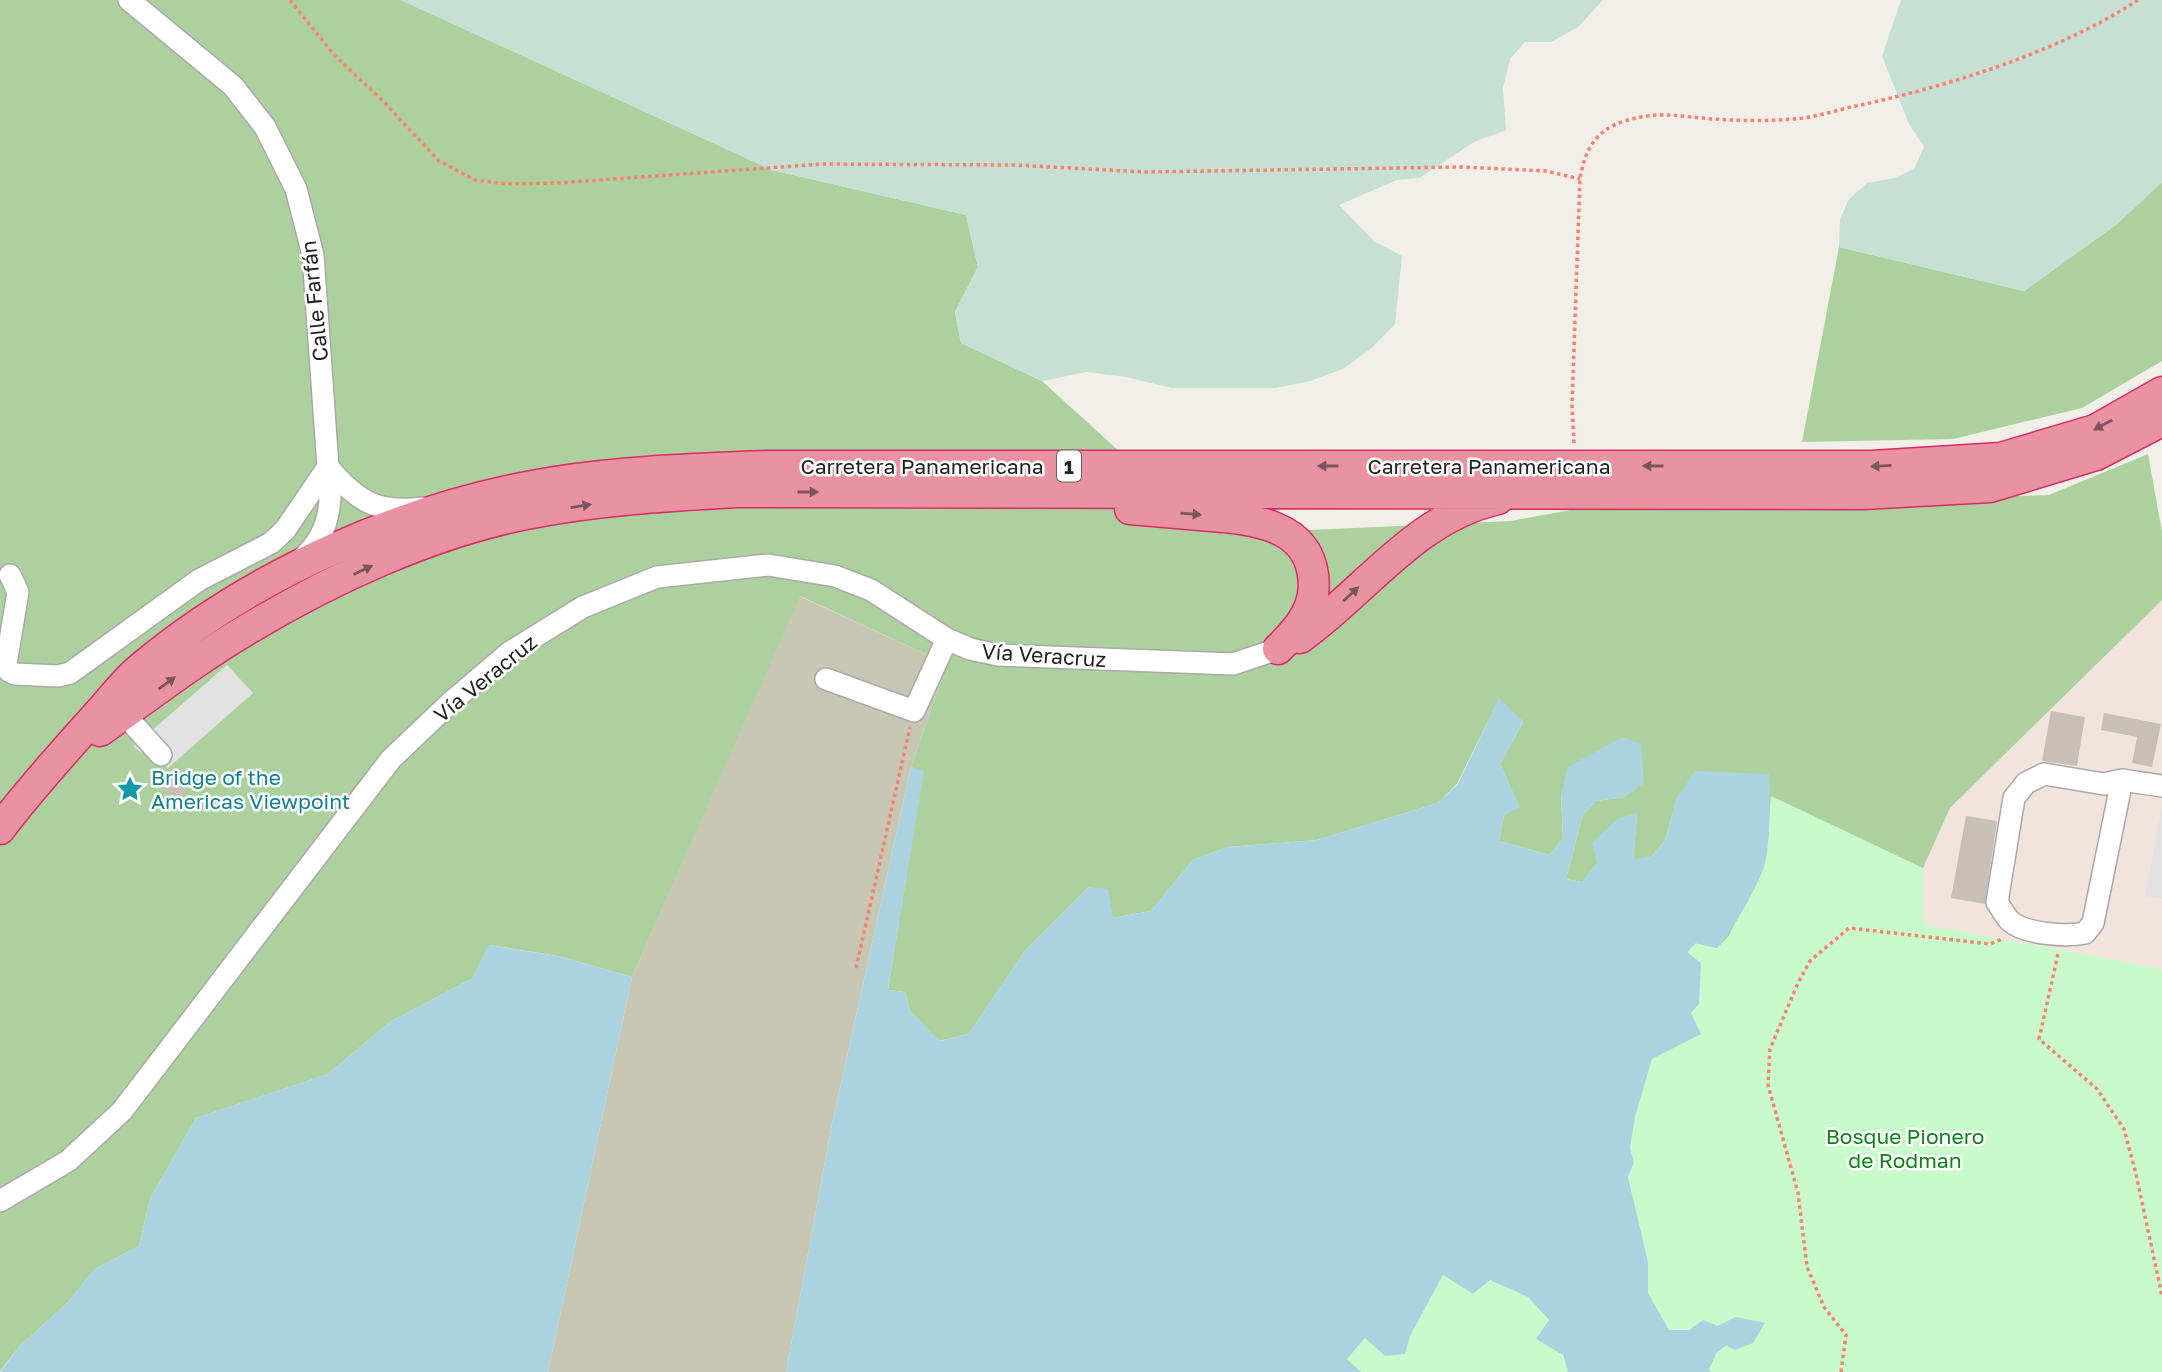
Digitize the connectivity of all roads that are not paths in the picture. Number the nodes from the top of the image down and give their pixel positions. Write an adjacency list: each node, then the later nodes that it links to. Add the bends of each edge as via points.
1 (129, 0): 4 (street, Calle Farfán, via 233,86 265,127 296,189 313,256)
2 (2162, 392): 7 (highway, Carretera Panamericana / 1, one-way to 7, via 2095,430 2001,458 1872,467 766,466 614,474 553,482)
3 (2162, 421): 6 (highway, Carretera Panamericana / 1, via 2096,455 1990,487 1863,494)
4 (328, 467): 7 (street, via 357,496 384,509); 8 (street, Calle Farfán, via 332,491 320,537); 9 (street, via 271,543 200,580 70,673 9,671 6,664 18,592)
5 (928, 492): 6 (highway, Carretera Panamericana / 1); 11 (highway, one-way to 11, via 1254,520 1278,527 1307,555 1314,584 1304,619); 13 (highway, Carretera Panamericana / 1, one-way to 5, via 248,629 307,596 446,537 525,514 631,498 737,492)
6 (1525, 494): 11 (highway, one-way to 6, via 1320,624 1398,551 1430,528 1492,500)
7 (456, 504): 8 (highway, Carretera Panamericana / 1, via 370,533)
8 (287, 571): 15 (highway, Carretera Panamericana / 1, via 190,630 140,667)
9 (10, 575)
10 (947, 639): 11 (street, Vía Veracruz, via 998,655 1233,664); 12 (street, via 914,711); 19 (street, Vía Veracruz, via 871,590 835,576 768,565 657,577 583,607 510,652 391,759 122,1111 68,1161)
11 (1278, 649)
12 (826, 679)
13 (124, 714): 14 (street); 15 (highway, Carretera Panamericana / 1)
14 (161, 755)
15 (52, 766): 18 (highway, Carretera Panamericana / 1)
16 (2122, 780): 16 (street, via 2093,923 2085,933 2066,936 2026,929 2010,921 1997,902 2014,798 2026,783 2044,774 2104,784); 17 (street)
17 (2162, 786)
18 (0, 829)
19 (0, 1201)

